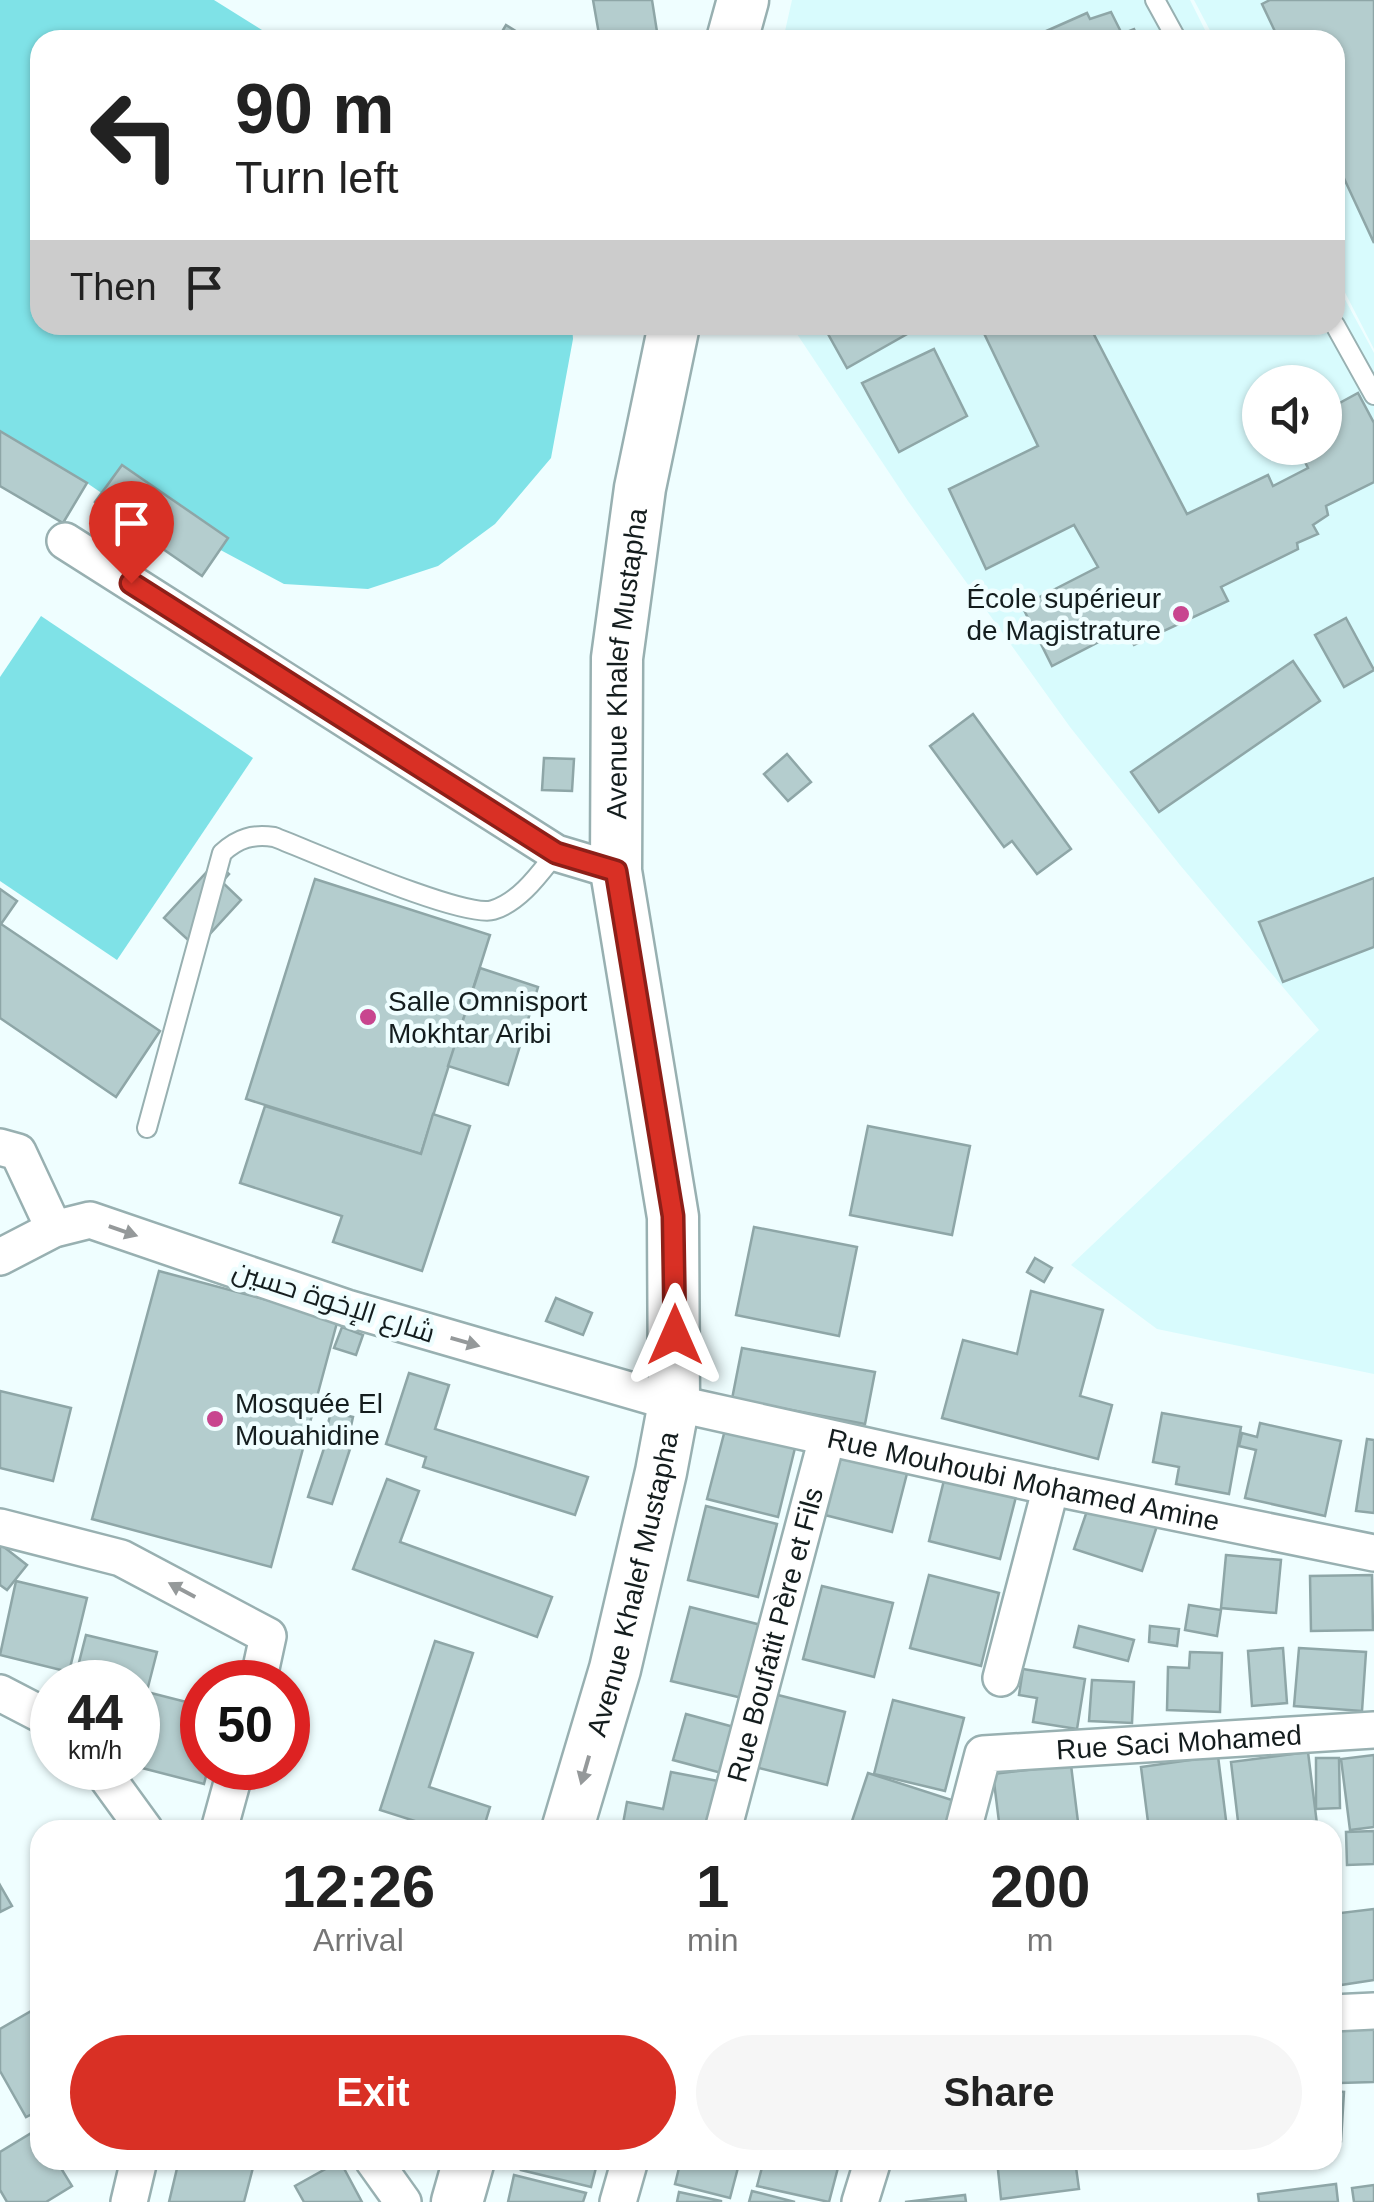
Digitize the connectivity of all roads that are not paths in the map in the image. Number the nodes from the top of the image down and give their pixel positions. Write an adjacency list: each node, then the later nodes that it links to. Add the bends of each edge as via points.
1 (742, 0): 3 (main road)
2 (1155, 0): 4 (lane)
3 (734, 30)
4 (1172, 30)
5 (672, 335): 10 (main road, Avenue Khalef Mustapha, via 640,488 617,658)
6 (1341, 335): 7 (lane)
7 (1374, 395)
8 (65, 541): 9 (street)
9 (556, 853): 10 (street); 11 (lane, via 515,897 491,911 451,904 274,837 234,842 222,853)
10 (616, 871): 15 (main road, Avenue Khalef Mustapha, via 673,1216)
11 (147, 1128)
12 (0, 1148): 13 (street, via 18,1152)
13 (54, 1229): 14 (street, شارع الإخوة حسين); 15 (street, شارع الإخوة حسين, one-way to 15, via 90,1220 347,1308)
14 (0, 1257)
15 (674, 1403): 16 (street, Rue Mouhoubi Mohamed Amine); 29 (main road, Avenue Khalef Mustapha, one-way to 29, via 614,1669)
16 (827, 1438): 17 (street, Rue Mouhoubi Mohamed Amine); 30 (street, Rue Boufatit Père et Fils)
17 (1051, 1487): 19 (street, Rue Mouhoubi Mohamed Amine); 21 (street)
18 (0, 1527): 20 (street, one-way to 18, via 268,1636 121,1558)
19 (1374, 1553)
20 (263, 1660)
21 (1000, 1678)
22 (0, 1693): 23 (street)
23 (30, 1709)
24 (1374, 1730): 31 (street, Rue Saci Mohamed, via 983,1754)
25 (116, 1790): 27 (street)
26 (230, 1790): 28 (street)
27 (137, 1820)
28 (222, 1820)
29 (570, 1820)
30 (726, 1820)
31 (966, 1820)
32 (1374, 2011): 33 (street)
33 (1342, 2013)
34 (137, 2170): 39 (street)
35 (380, 2170): 40 (street)
36 (466, 2170): 41 (main road)
37 (627, 2170): 42 (street)
38 (870, 2170): 43 (street)
39 (129, 2202)
40 (402, 2202)
41 (457, 2202)
42 (618, 2202)
43 (860, 2202)

